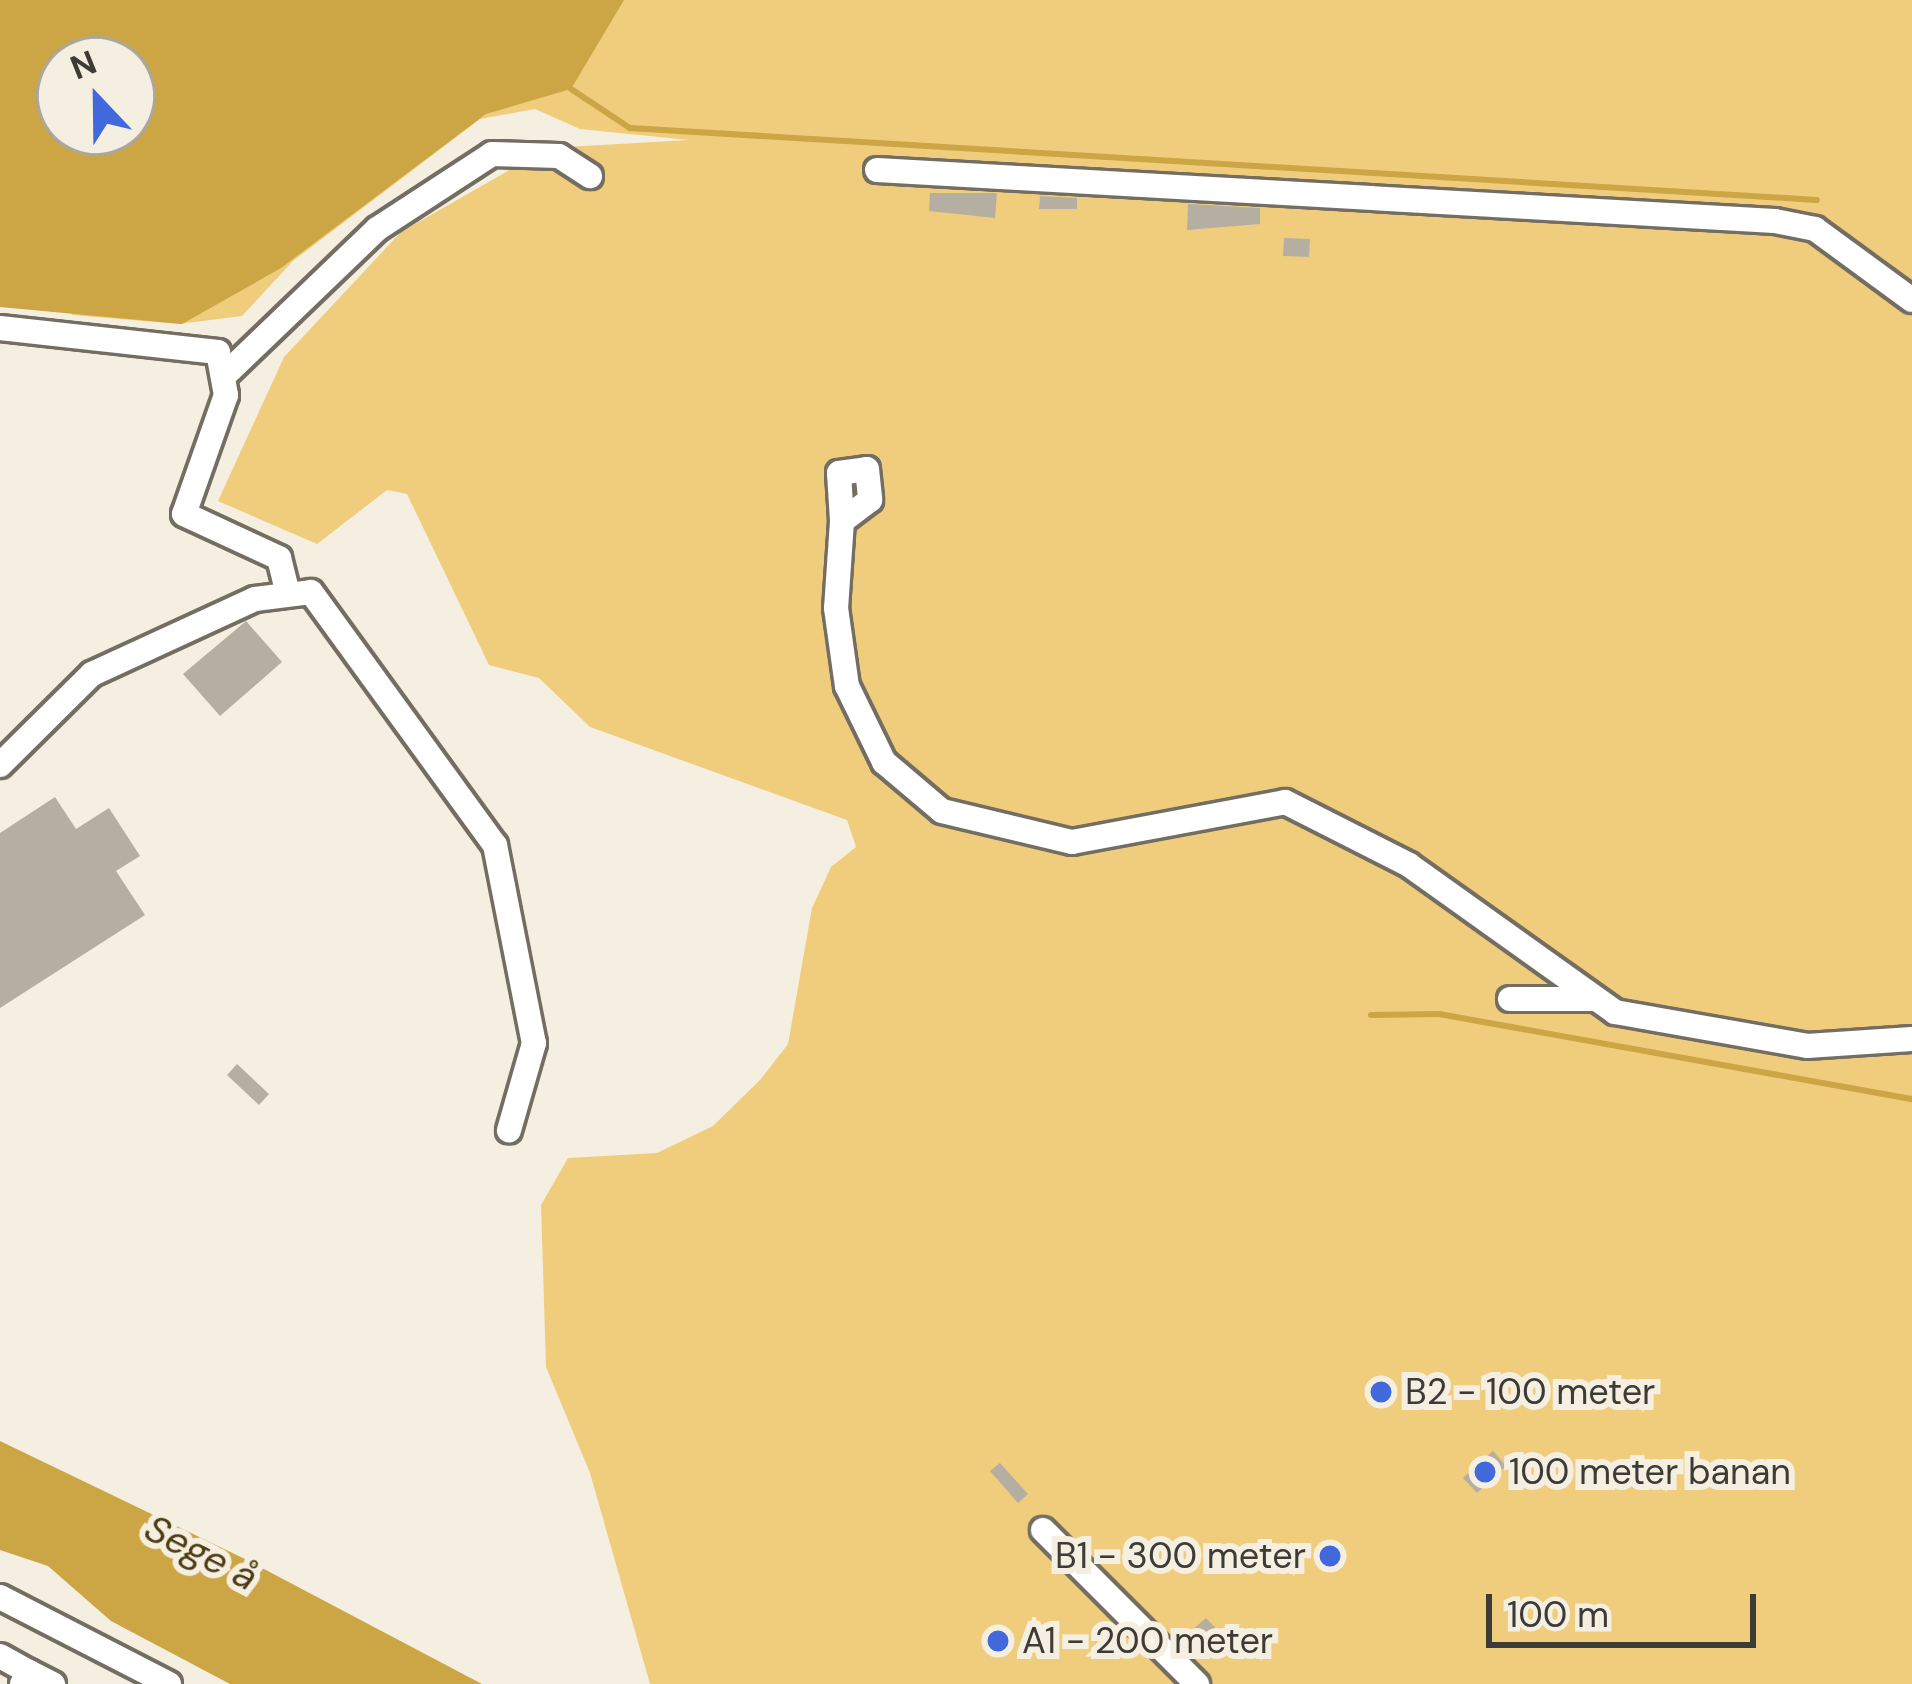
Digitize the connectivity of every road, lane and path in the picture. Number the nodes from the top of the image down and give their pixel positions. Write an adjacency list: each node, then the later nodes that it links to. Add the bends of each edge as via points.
1 (877, 170): 3 (street, via 1775,221 1816,229)
2 (590, 176): 5 (street, via 559,156 492,154 376,229)
3 (1912, 300)
4 (0, 328): 5 (street, via 218,352)
5 (228, 372): 7 (street, via 184,514 279,558)
6 (842, 521): 10 (street, via 836,608 847,686 884,762 943,811 1072,842 1285,802 1409,865)
7 (287, 590): 8 (street, via 92,674); 12 (street, via 331,607 496,845 534,1043)
8 (0, 765)
9 (1510, 999): 10 (street)
10 (1594, 999): 11 (street, via 1650,1022 1807,1046)
11 (1912, 1040)
12 (509, 1130)
13 (1043, 1530): 19 (street)
14 (0, 1597): 18 (street)
15 (0, 1656): 16 (street)
16 (26, 1678): 17 (street)
17 (53, 1684)
18 (169, 1684)
19 (1197, 1684)

